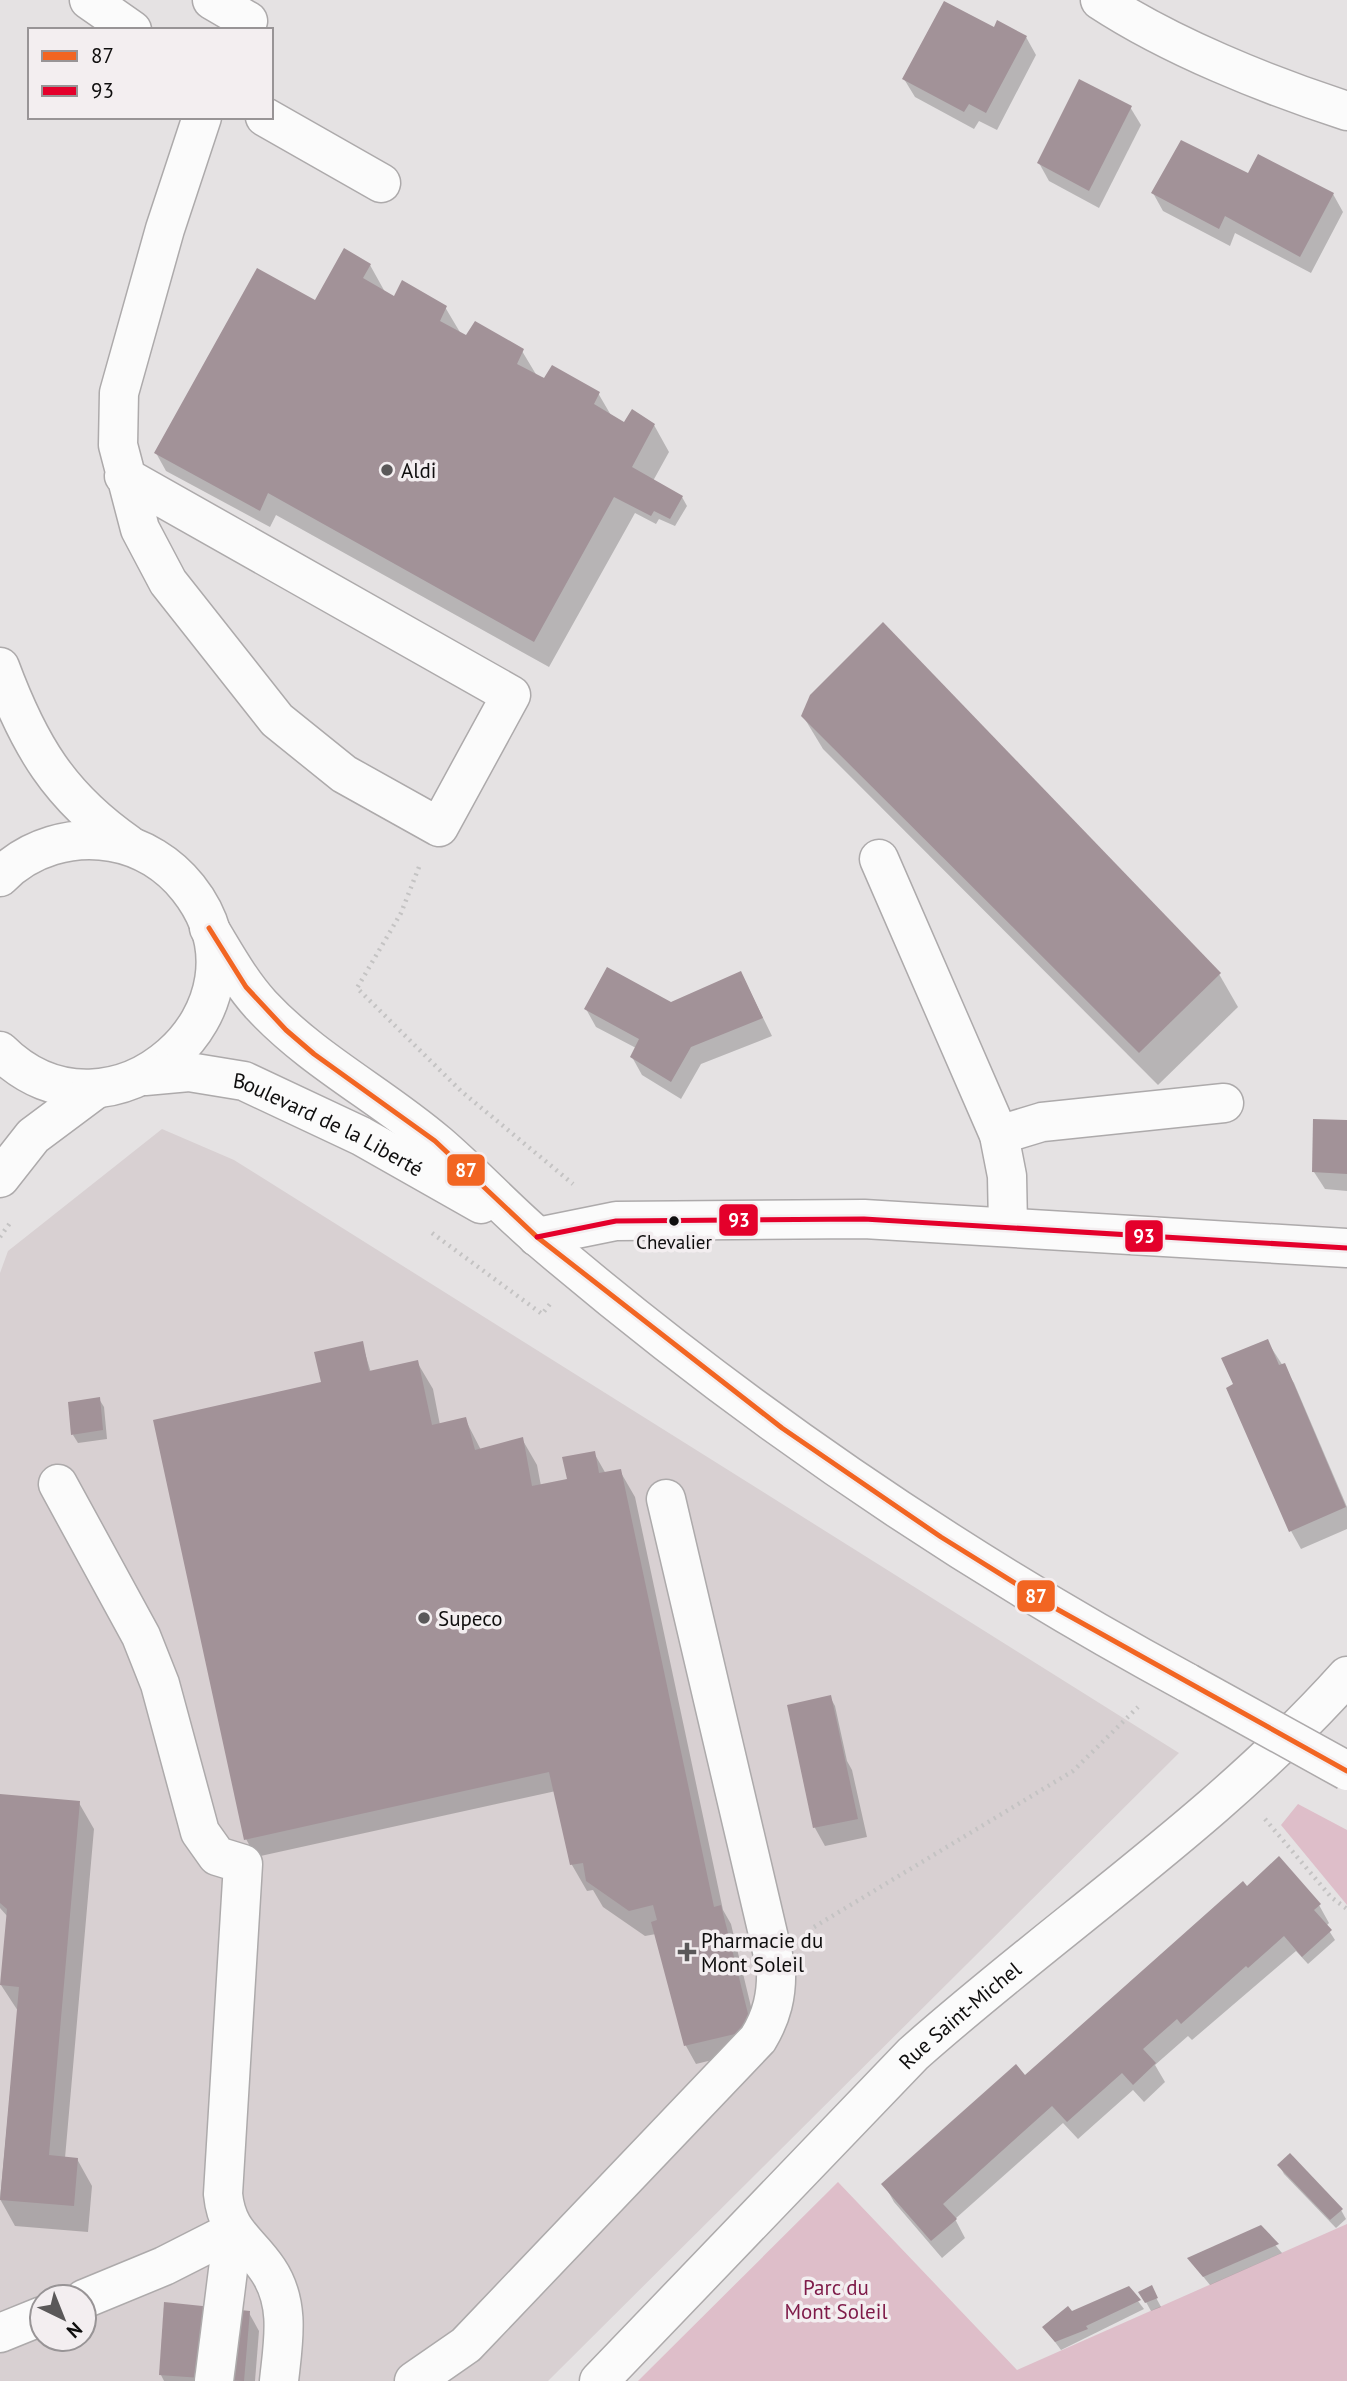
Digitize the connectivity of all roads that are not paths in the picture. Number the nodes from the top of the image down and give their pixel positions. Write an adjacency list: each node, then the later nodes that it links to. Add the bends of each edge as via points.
1 (89, 0): 5 (main road)
2 (212, 0): 4 (main road)
3 (1100, 0): 6 (main road, via 1139,24 1239,70)
4 (250, 17)
5 (129, 28)
6 (1347, 111)
7 (201, 119): 10 (main road, via 164,229 120,393 117,433)
8 (269, 119): 9 (main road)
9 (381, 183)
10 (124, 476): 10 (main road, via 140,529 168,582 277,720 344,774 439,827 511,695)
11 (0, 667): 12 (main road, via 41,755 63,788 82,809)
12 (136, 849): 14 (main road, via 95,839 67,842 28,855); 15 (main road, via 177,876 193,894)
13 (879, 859): 20 (main road)
14 (0, 877)
15 (209, 928): 17 (main road, via 214,968 201,1020 177,1052); 23 (main road, Boulevard de la Liberté, via 246,987 286,1030 435,1142)
16 (0, 1051): 18 (main road, via 46,1081)
17 (145, 1076): 18 (main road); 23 (main road, Boulevard de la Liberté, via 190,1072 244,1081 361,1136)
18 (96, 1089): 21 (main road, via 33,1136)
19 (1224, 1103): 20 (main road, via 1042,1122)
20 (999, 1135): 22 (main road, via 1007,1176)
21 (0, 1178)
22 (1008, 1226): 23 (main road, via 864,1219 616,1221); 24 (main road)
23 (537, 1237): 28 (main road, Boulevard de la Liberté, bridge, via 710,1373 904,1513 1055,1608)
24 (1347, 1248)
25 (58, 1484): 29 (main road, via 141,1636 160,1684 200,1832 217,1856 243,1864 223,2194)
26 (666, 1499): 31 (main road, via 777,1988 769,2021 758,2039)
27 (1347, 1676): 38 (main road, Rue Saint-Michel, via 1199,1821 913,2054)
28 (1347, 1771)
29 (233, 2231): 30 (main road); 34 (main road); 35 (main road, via 268,2270 282,2302)
30 (98, 2293)
31 (497, 2312): 36 (main road, via 466,2345); 37 (main road)
32 (28, 2322): 33 (main road)
33 (0, 2333)
34 (214, 2381)
35 (279, 2381)
36 (414, 2381)
37 (444, 2381)
38 (599, 2381)

